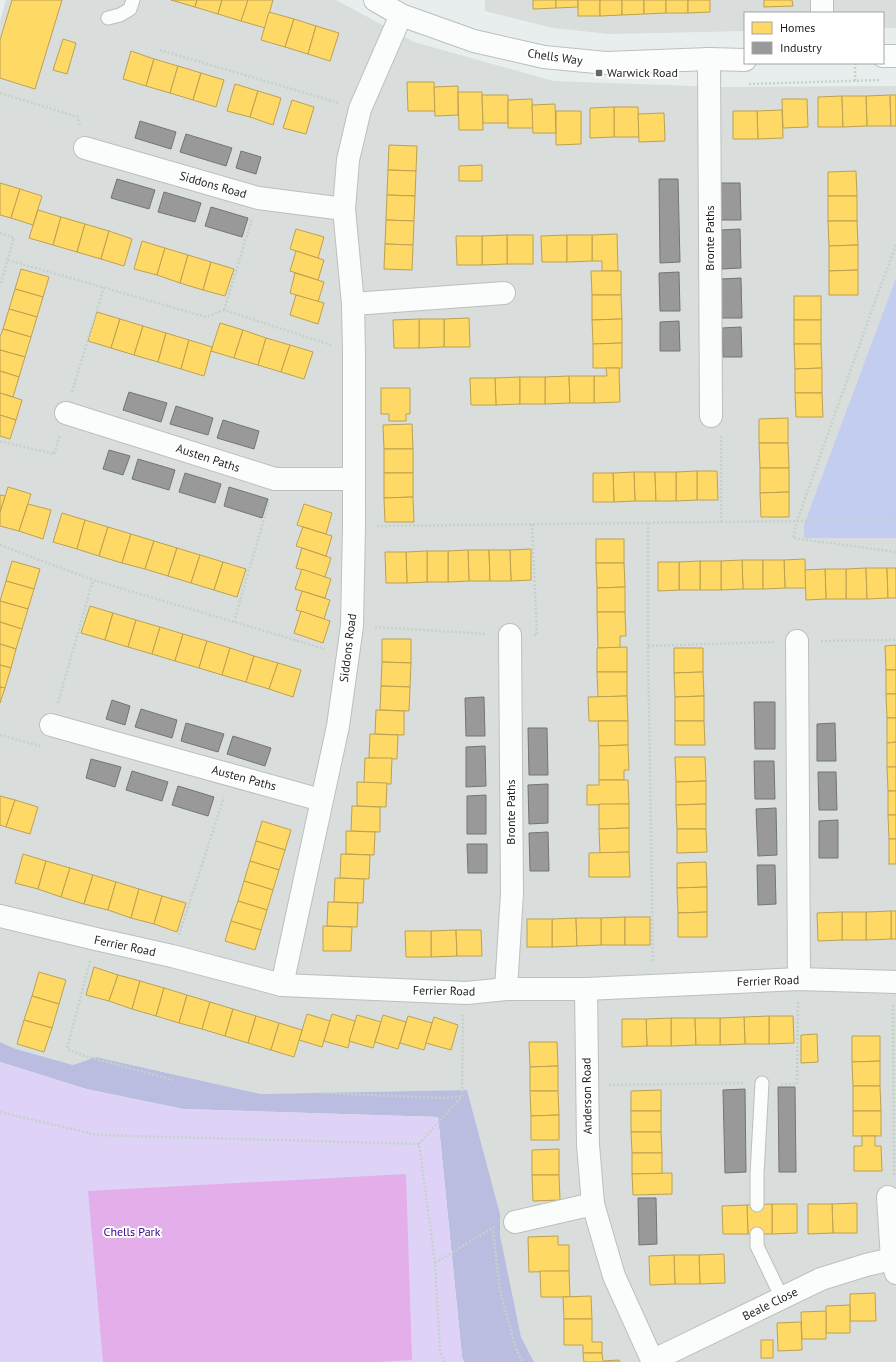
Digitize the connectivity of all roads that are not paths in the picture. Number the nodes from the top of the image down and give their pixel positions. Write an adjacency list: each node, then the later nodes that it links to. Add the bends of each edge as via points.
1 (133, 0): 6 (lane, via 130,9)
2 (375, 0): 5 (street, Chells Way)
3 (822, 0): 4 (street)
4 (822, 12)
5 (401, 15): 9 (street, Chells Way, via 474,41 544,57 606,63); 12 (street, Siddons Road, via 360,109 348,160)
6 (108, 18)
7 (884, 56): 8 (street)
8 (896, 56)
9 (708, 60): 10 (street, Chells Way); 16 (street, Bronte Paths)
10 (744, 60)
11 (85, 148): 12 (street, Siddons Road, via 258,198)
12 (344, 209): 14 (street, Siddons Road)
13 (504, 293): 14 (street)
14 (353, 304): 17 (street, Siddons Road)
15 (66, 413): 17 (street, Austen Paths, via 275,479)
16 (711, 416)
17 (354, 479): 21 (street, Siddons Road, via 352,626 338,726)
18 (510, 635): 27 (street, Bronte Paths, via 512,893)
19 (797, 641): 23 (street)
20 (51, 725): 21 (street, Austen Paths)
21 (321, 800): 25 (street, Siddons Road)
22 (0, 916): 25 (street, Ferrier Road, via 172,956)
23 (799, 979): 24 (street, Ferrier Road); 26 (street, Ferrier Road)
24 (894, 982)
25 (282, 985): 27 (street, Ferrier Road, via 467,992)
26 (586, 988): 27 (street, Ferrier Road); 30 (street, Anderson Road, via 586,1085)
27 (506, 989)
28 (762, 1083): 31 (lane)
29 (888, 1197): 34 (street, Beale Close)
30 (593, 1204): 32 (street); 36 (street, Anderson Road, via 614,1276)
31 (757, 1205)
32 (515, 1222)
33 (757, 1234): 35 (lane, via 758,1246)
34 (894, 1266): 35 (street, Beale Close, via 866,1265 834,1275)
35 (782, 1298): 36 (street, Beale Close)
36 (652, 1361)

